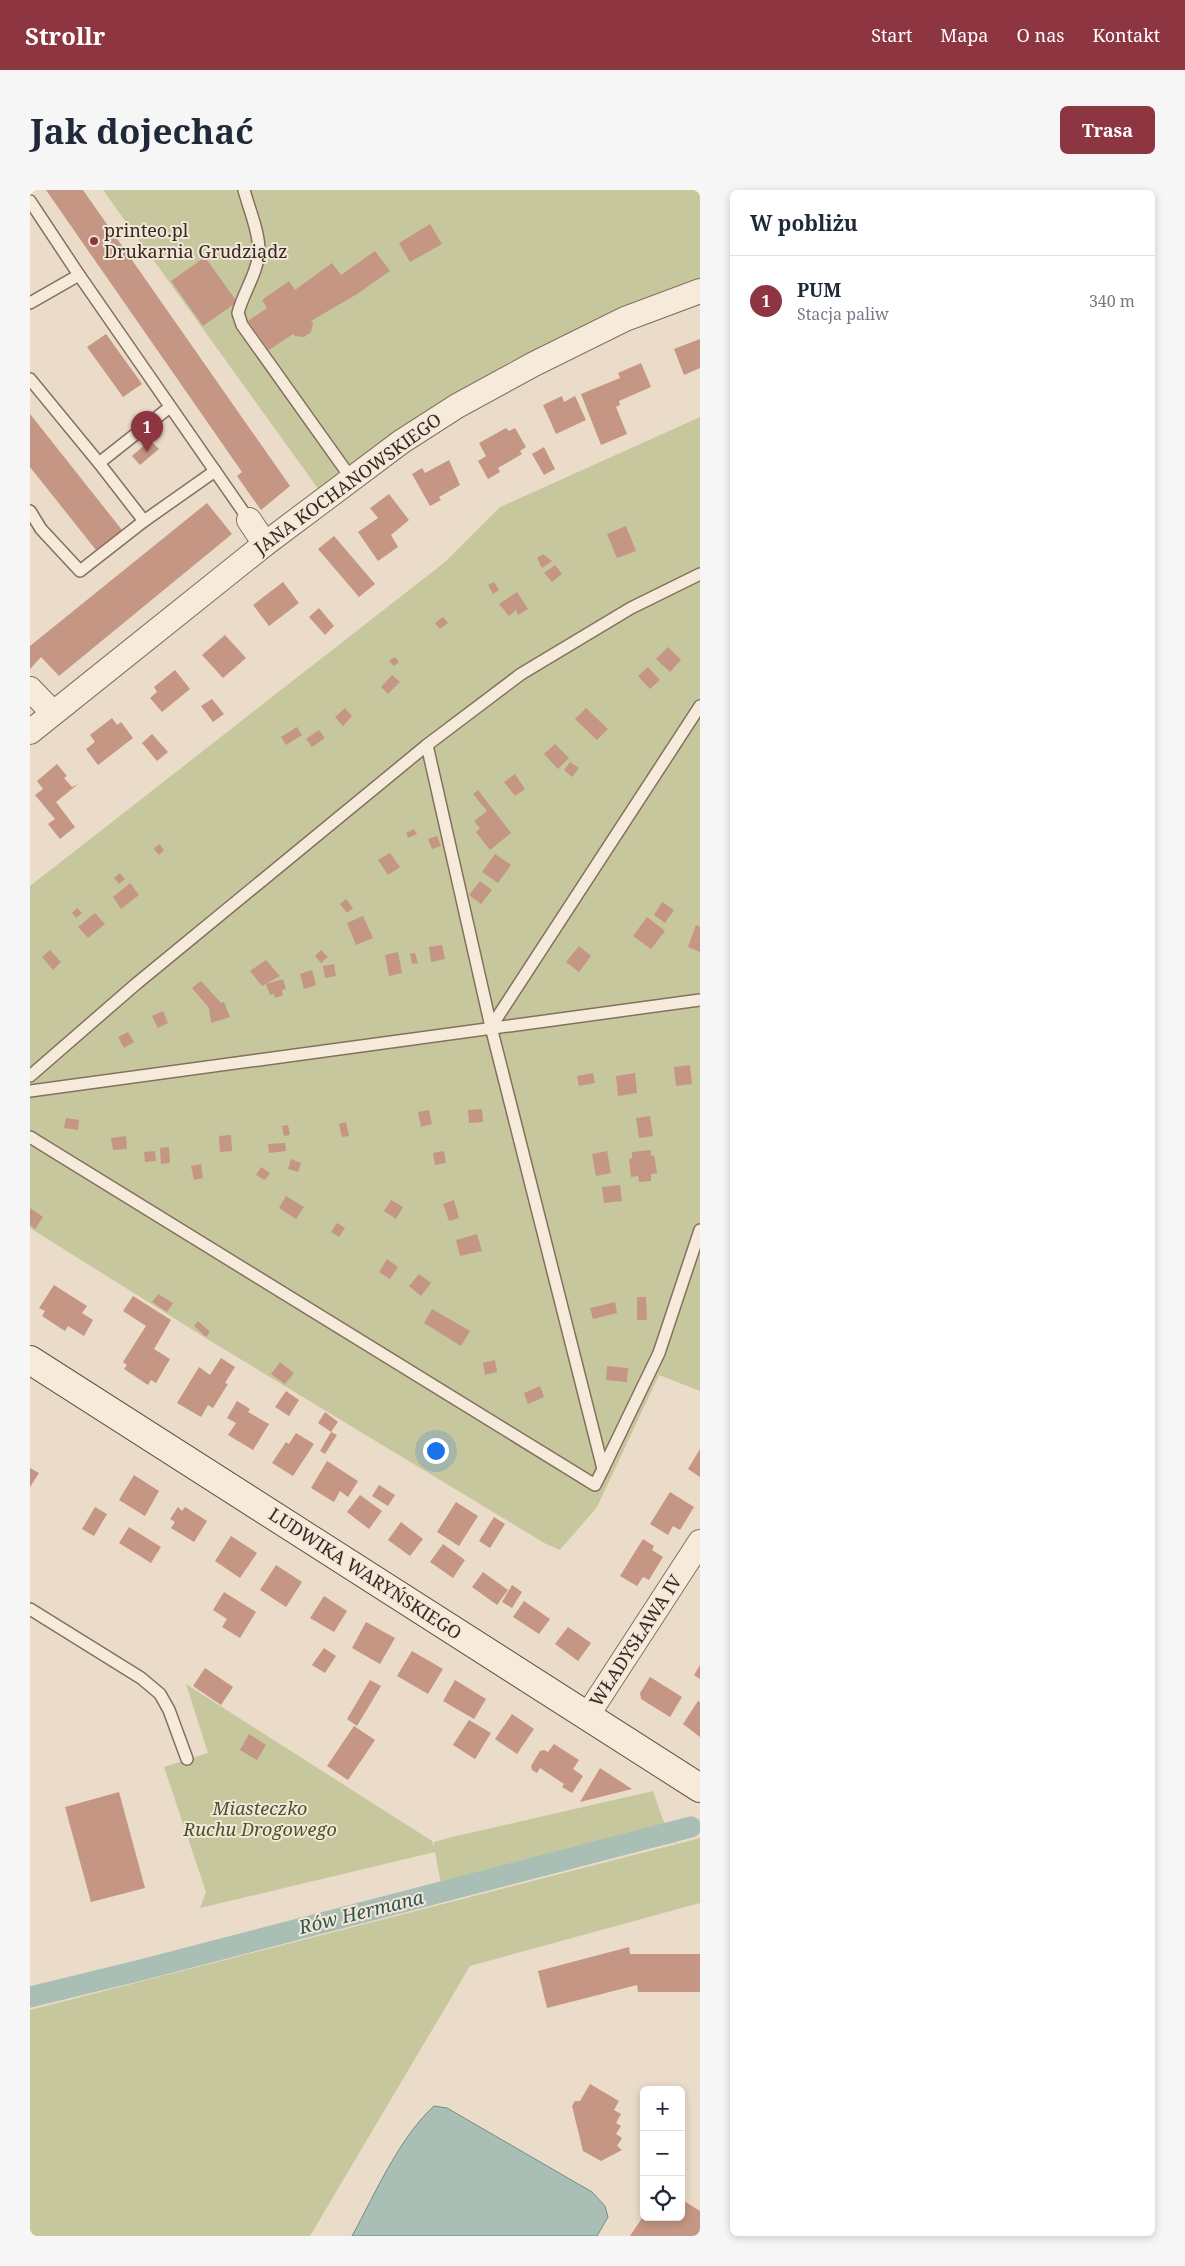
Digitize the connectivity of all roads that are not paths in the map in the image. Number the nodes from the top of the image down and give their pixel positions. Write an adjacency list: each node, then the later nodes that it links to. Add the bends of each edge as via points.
1 (244, 190): 10 (lane, via 258,251 238,313 242,325)
2 (30, 201): 3 (lane)
3 (79, 275): 5 (lane); 7 (lane)
4 (700, 291): 10 (street, JANA KOCHANOWSKIEGO, via 625,319 534,364 457,406)
5 (30, 303)
6 (30, 379): 8 (lane)
7 (170, 407): 8 (lane); 9 (lane)
8 (99, 463): 13 (lane)
9 (215, 471): 12 (lane); 13 (lane)
10 (351, 478): 14 (street, JANA KOCHANOWSKIEGO)
11 (30, 511): 13 (lane, via 41,529 80,572)
12 (248, 520): 14 (street)
13 (144, 521)
14 (265, 544): 18 (street, JANA KOCHANOWSKIEGO)
15 (700, 574): 20 (lane, via 631,608 521,674)
16 (30, 689): 18 (street)
17 (700, 706): 22 (lane)
18 (53, 713): 19 (street, JANA KOCHANOWSKIEGO)
19 (30, 732)
20 (426, 746): 22 (lane); 23 (lane, via 136,984)
21 (700, 1000): 22 (lane)
22 (491, 1027): 24 (lane); 28 (lane)
23 (30, 1076)
24 (30, 1091)
25 (30, 1137): 28 (lane, via 595,1485)
26 (700, 1230): 28 (lane, via 659,1353)
27 (30, 1360): 31 (street, LUDWIKA WARYŃSKIEGO)
28 (603, 1468)
29 (700, 1542): 31 (street, WŁADYSŁAWA IV)
30 (30, 1608): 32 (lane, via 141,1678 160,1694)
31 (587, 1716): 33 (street, LUDWIKA WARYŃSKIEGO)
32 (187, 1760)
33 (700, 1788)

